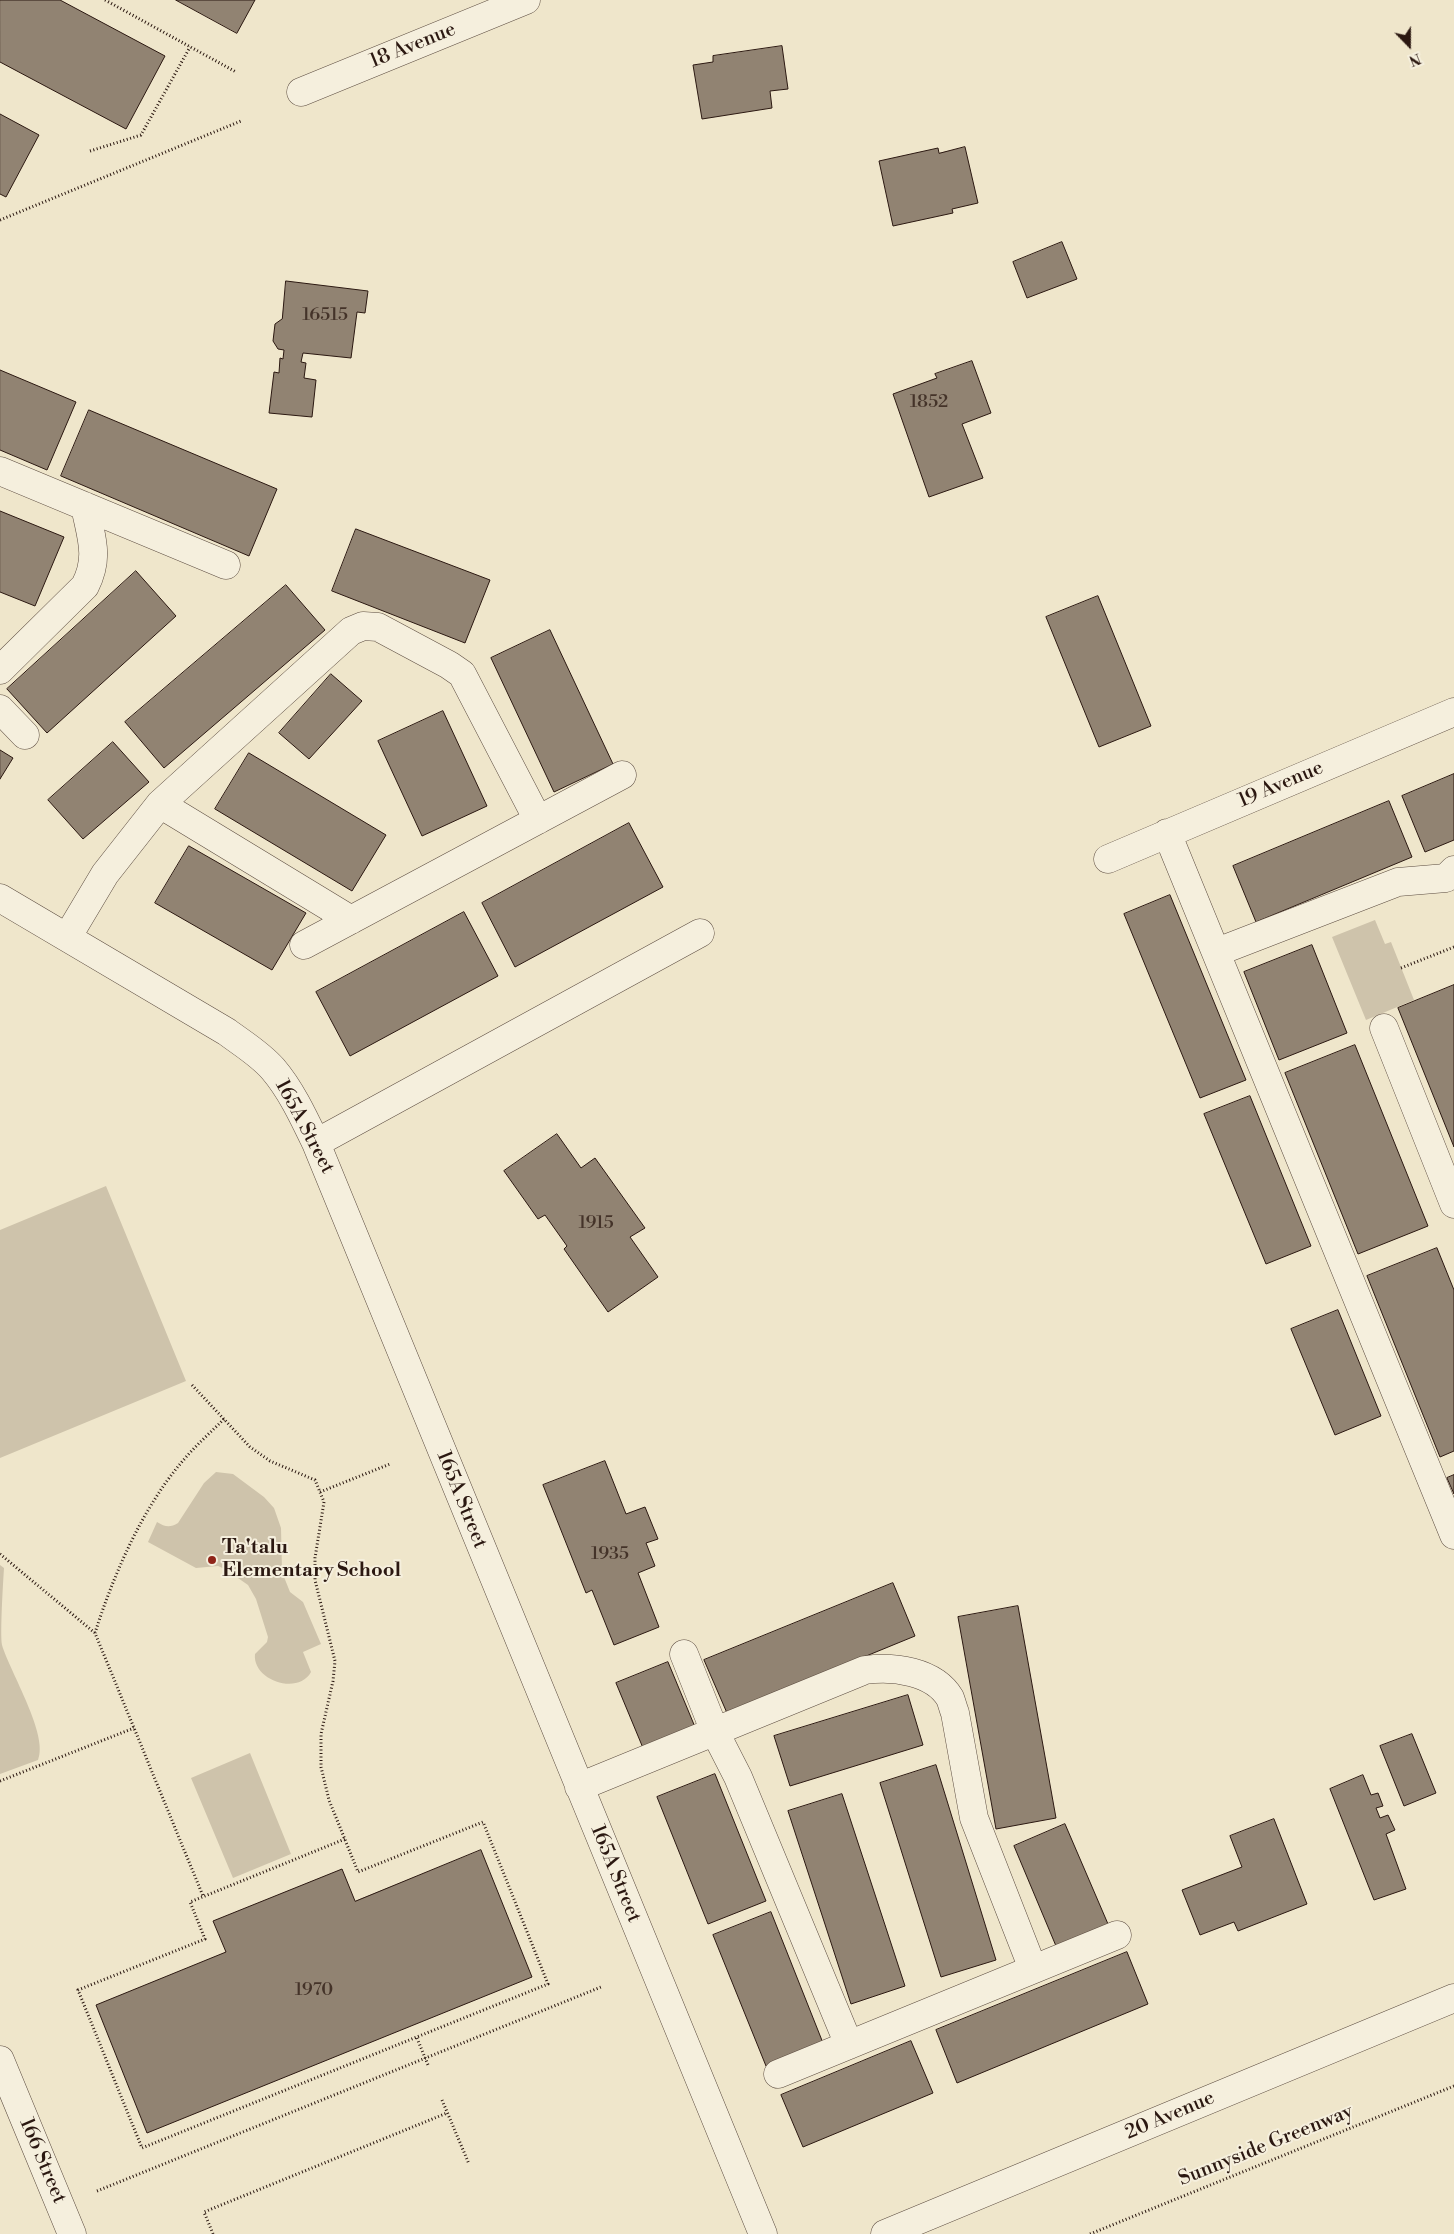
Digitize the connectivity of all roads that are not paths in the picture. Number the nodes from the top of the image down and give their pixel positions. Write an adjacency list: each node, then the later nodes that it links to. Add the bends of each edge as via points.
1 (526, 0): 2 (street, 18 Avenue)
2 (301, 92)
3 (0, 471): 4 (street)
4 (85, 506): 5 (street); 6 (street, via 94,551 94,564 85,586)
5 (226, 564)
6 (0, 670)
7 (0, 709): 9 (street)
8 (1454, 712): 13 (street, 19 Avenue)
9 (25, 735)
10 (622, 776): 12 (street)
11 (160, 804): 12 (street, via 351,631 363,626 378,627 462,674); 17 (street); 19 (street, via 104,874)
12 (538, 820): 17 (street)
13 (1167, 833): 14 (street, 19 Avenue); 21 (street)
14 (1108, 859)
15 (1452, 882): 21 (street, via 1398,882)
16 (0, 898): 19 (street, 165A Street)
17 (351, 920): 20 (street)
18 (700, 933): 23 (street)
19 (68, 936): 23 (street, 165A Street, via 228,1032 255,1052 289,1091)
20 (304, 944)
21 (1217, 952): 25 (street)
22 (1384, 1028): 24 (street)
23 (316, 1142): 28 (street, 165A Street)
24 (1454, 1204)
25 (1454, 1535)
26 (684, 1654): 27 (street)
27 (715, 1732): 28 (street); 30 (street, via 865,1670 904,1670 942,1688 955,1713 974,1818); 32 (street, via 738,1777)
28 (579, 1787): 36 (street, 165A Street)
29 (1117, 1935): 30 (street)
30 (1033, 1970): 32 (street)
31 (1454, 1998): 37 (street, 20 Avenue)
32 (849, 2046): 34 (street)
33 (0, 2060): 35 (street, 166 Street)
34 (778, 2074)
35 (72, 2234)
36 (763, 2234)
37 (885, 2234)

